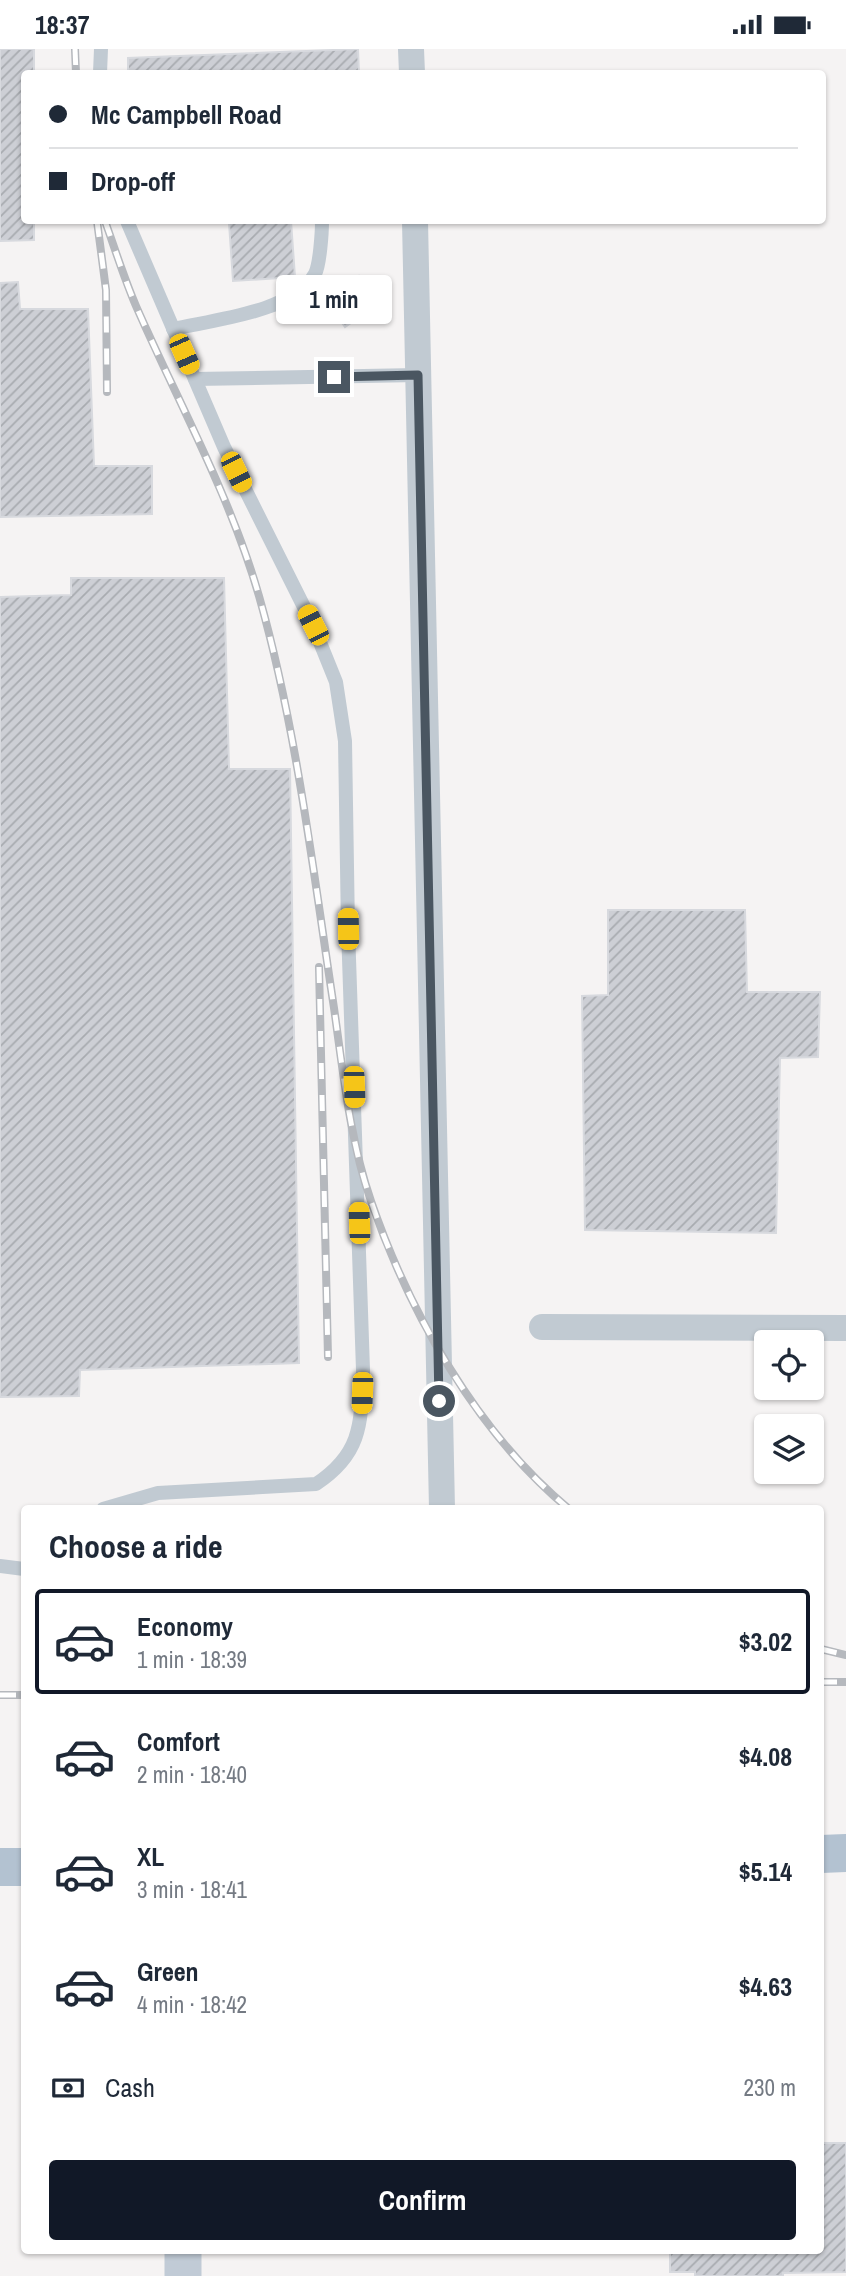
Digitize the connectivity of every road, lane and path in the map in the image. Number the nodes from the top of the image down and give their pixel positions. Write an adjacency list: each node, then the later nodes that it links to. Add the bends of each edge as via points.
1 (101, 49): 3 (lane)
2 (411, 49): 4 (street)
3 (100, 70)
4 (412, 70)
5 (128, 224): 8 (lane)
6 (322, 224): 8 (lane, via 316,273 298,293 257,310)
7 (415, 224): 9 (street)
8 (173, 329): 10 (lane)
9 (418, 375): 10 (lane); 14 (street)
10 (195, 379): 13 (lane, via 336,682 345,741 361,1415 351,1450 316,1484 158,1493)
11 (542, 1327): 12 (street)
12 (846, 1328)
13 (117, 1505)
14 (442, 1505)
15 (21, 1558): 16 (lane)
16 (4, 1566)
17 (846, 1853): 18 (main road)
18 (824, 1854)
19 (0, 1867): 20 (main road)
20 (21, 1867)
21 (183, 2254): 22 (street)
22 (183, 2276)

